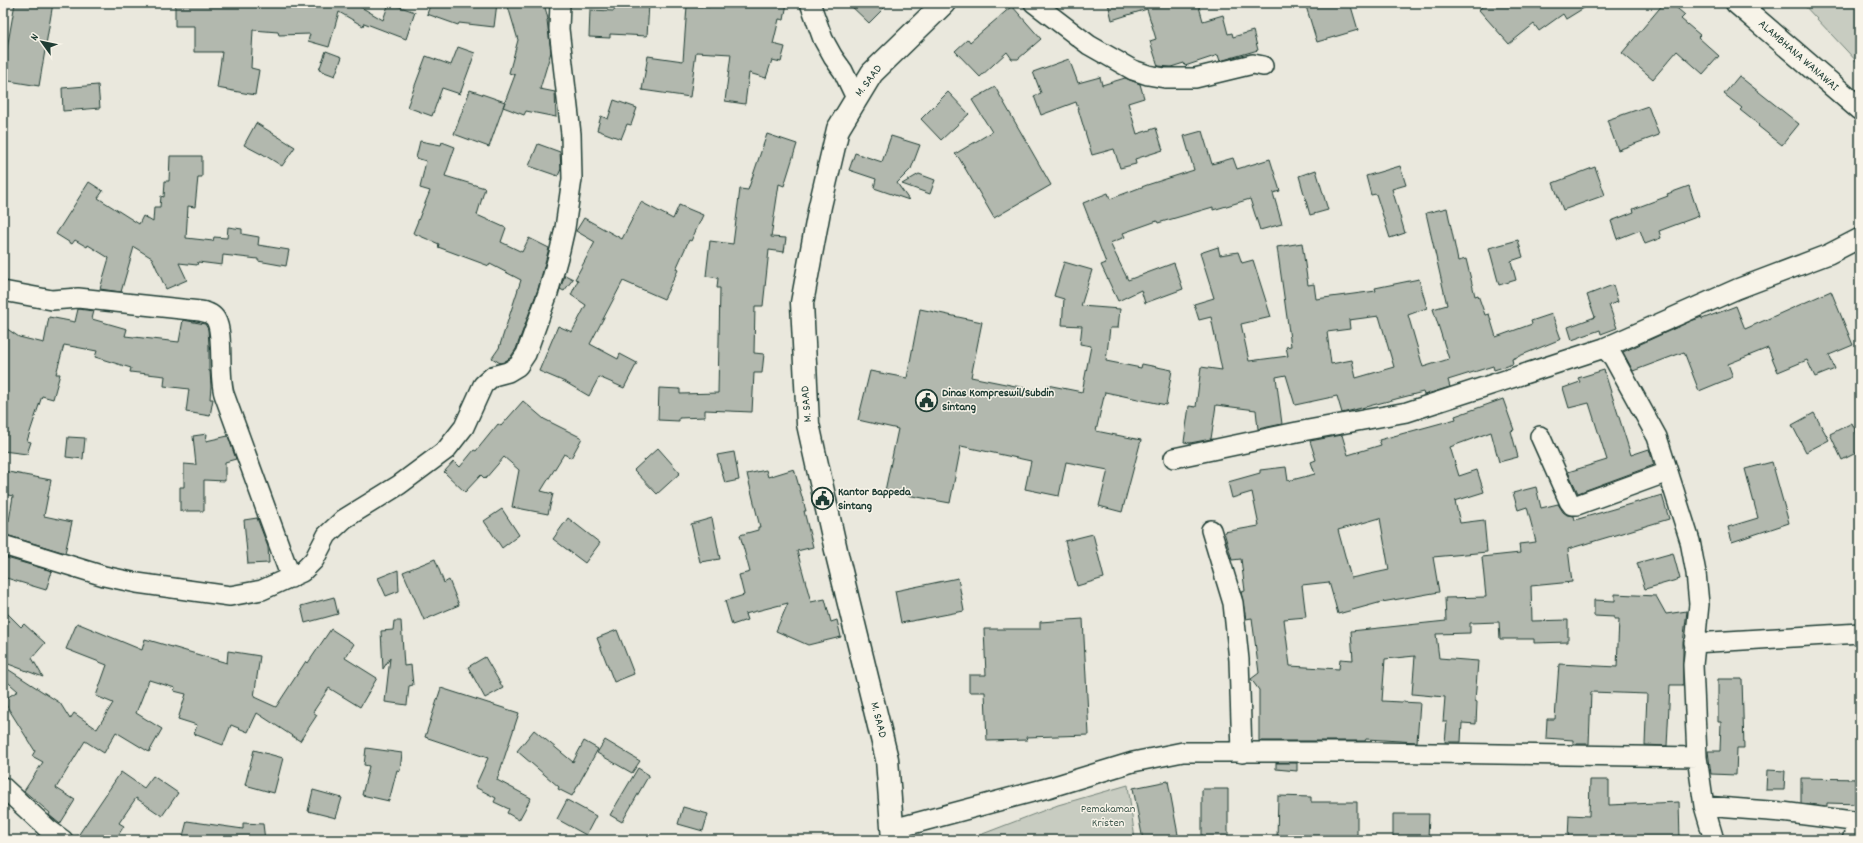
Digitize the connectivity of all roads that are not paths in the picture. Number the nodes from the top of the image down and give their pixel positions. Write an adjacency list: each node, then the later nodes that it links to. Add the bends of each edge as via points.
1 (560, 3): 17 (street, via 559,29 571,134 572,179 560,250 526,354 518,366 493,376 483,385 464,427 446,450 399,485 344,519 327,535 314,560 302,572)
2 (810, 3): 7 (street, via 823,39)
3 (944, 3): 7 (street, M. SAAD, via 872,73)
4 (1034, 3): 6 (street, via 1089,45 1133,70 1148,75 1195,78 1250,65)
5 (1737, 3): 8 (street, ALAMBHANA WANAWAI)
6 (1263, 66)
7 (856, 98): 25 (street, M. SAAD, via 838,129 820,206 802,303 806,402 818,471 887,759)
8 (1860, 109)
9 (1860, 238): 11 (street, via 1828,254 1737,289)
10 (3, 291): 17 (street, via 52,300 78,298 200,311 209,313 216,319 219,328 220,381)
11 (1604, 348): 13 (street, via 1408,412); 14 (street, via 1613,357 1657,437)
12 (1540, 436): 14 (street, via 1572,505 1577,506)
13 (1174, 458)
14 (1668, 472): 19 (street, via 1690,541 1696,573 1699,604)
15 (1211, 530): 20 (street, via 1233,603 1239,660)
16 (3, 545): 17 (street, via 104,576 230,596 262,590)
17 (291, 578)
18 (1860, 633): 19 (street)
19 (1694, 643): 21 (street)
20 (1242, 753): 21 (street, via 1367,752); 25 (street, via 1183,752 1152,758)
21 (1697, 757): 23 (street)
22 (3, 787): 26 (street)
23 (1704, 806): 24 (street, via 1782,812); 27 (street)
24 (1859, 822): 28 (street)
25 (893, 834)
26 (52, 836)
27 (1714, 840)
28 (1852, 840)

